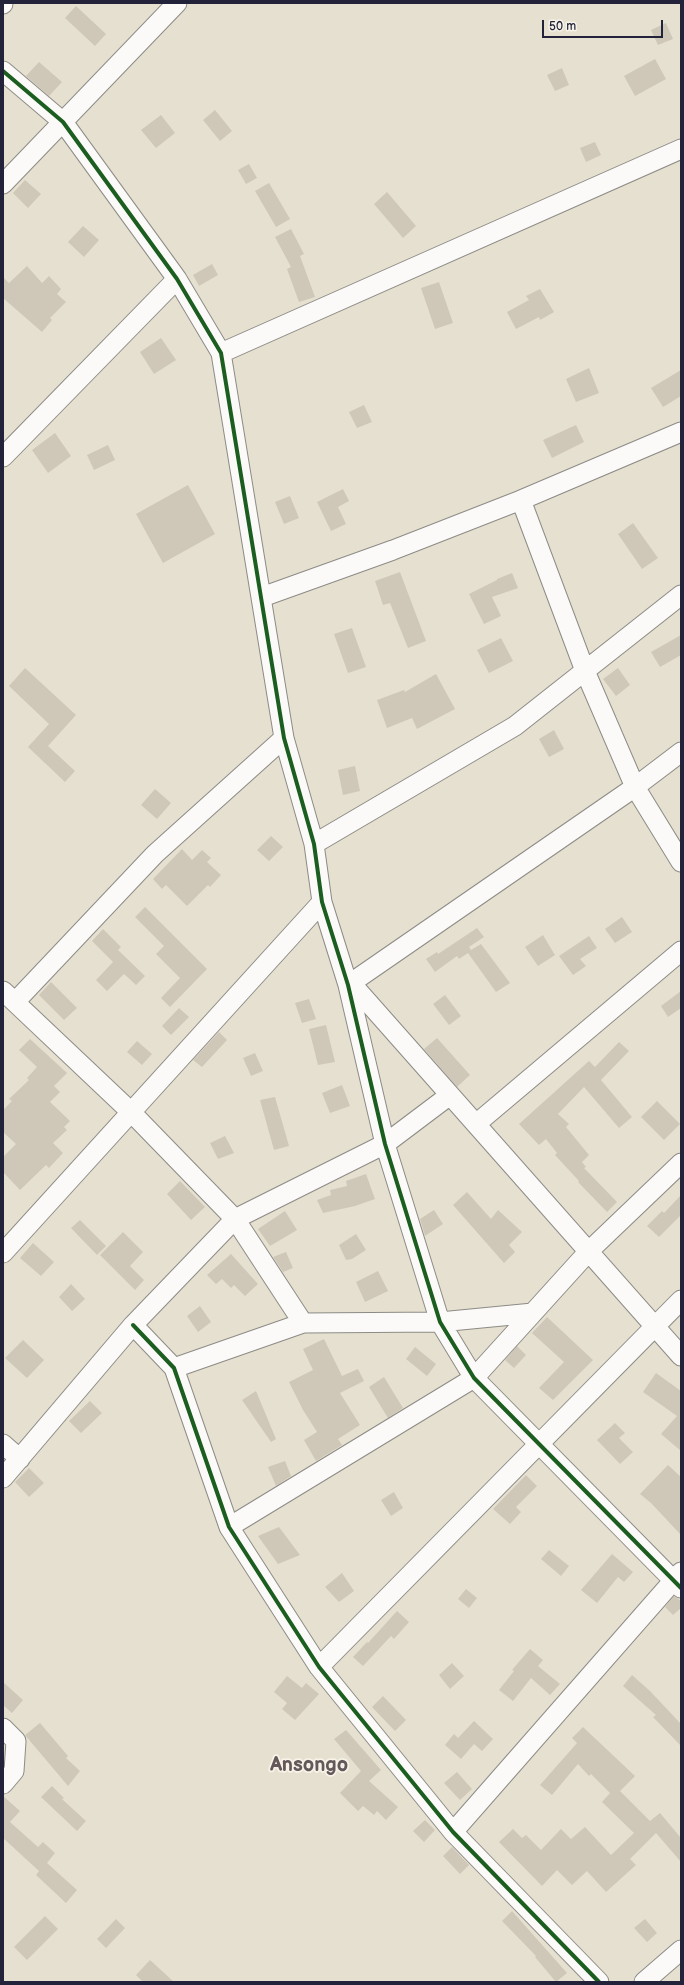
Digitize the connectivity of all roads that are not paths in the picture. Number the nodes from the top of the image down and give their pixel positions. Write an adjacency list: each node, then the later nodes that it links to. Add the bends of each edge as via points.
1 (177, 3): 3 (street)
2 (3, 70): 3 (street)
3 (63, 122): 5 (street); 6 (street)
4 (681, 149): 7 (street)
5 (3, 184)
6 (177, 279): 7 (street); 9 (street)
7 (221, 353): 12 (street)
8 (681, 432): 10 (street)
9 (3, 457)
10 (521, 500): 12 (street); 13 (street)
11 (681, 595): 13 (street)
12 (262, 597): 14 (street)
13 (585, 671): 16 (street); 17 (street, via 515,726)
14 (284, 738): 17 (street); 22 (street, via 155,854)
15 (681, 752): 16 (street)
16 (635, 787): 18 (street); 21 (street)
17 (314, 844): 19 (street)
18 (681, 862)
19 (322, 902): 21 (street); 24 (street)
20 (681, 951): 25 (street)
21 (349, 984): 23 (street); 26 (street)
22 (9, 996): 24 (street)
23 (450, 1095): 25 (street); 26 (street)
24 (131, 1112): 28 (street); 30 (street)
25 (476, 1124): 29 (street)
26 (385, 1144): 28 (street); 33 (street)
27 (681, 1163): 29 (street)
28 (235, 1219): 34 (street); 35 (street)
29 (588, 1251): 32 (street); 36 (street)
30 (3, 1253)
31 (681, 1300): 36 (street)
32 (533, 1313): 33 (street); 39 (street)
33 (440, 1322): 34 (street); 39 (street)
34 (303, 1323): 38 (street)
35 (133, 1326): 38 (street); 42 (street)
36 (654, 1326): 37 (street); 40 (street)
37 (681, 1356)
38 (174, 1368): 44 (street)
39 (474, 1378): 40 (street); 44 (street)
40 (538, 1443): 45 (street); 46 (street)
41 (3, 1444): 42 (street)
42 (20, 1459): 43 (street)
43 (3, 1478)
44 (229, 1527): 46 (street)
45 (679, 1580): 49 (street)
46 (319, 1667): 49 (street)
47 (3, 1728): 48 (street, via 16,1741 14,1771)
48 (3, 1784)
49 (454, 1832): 51 (street)
50 (681, 1950): 52 (street)
51 (599, 1982)
52 (644, 1982)

